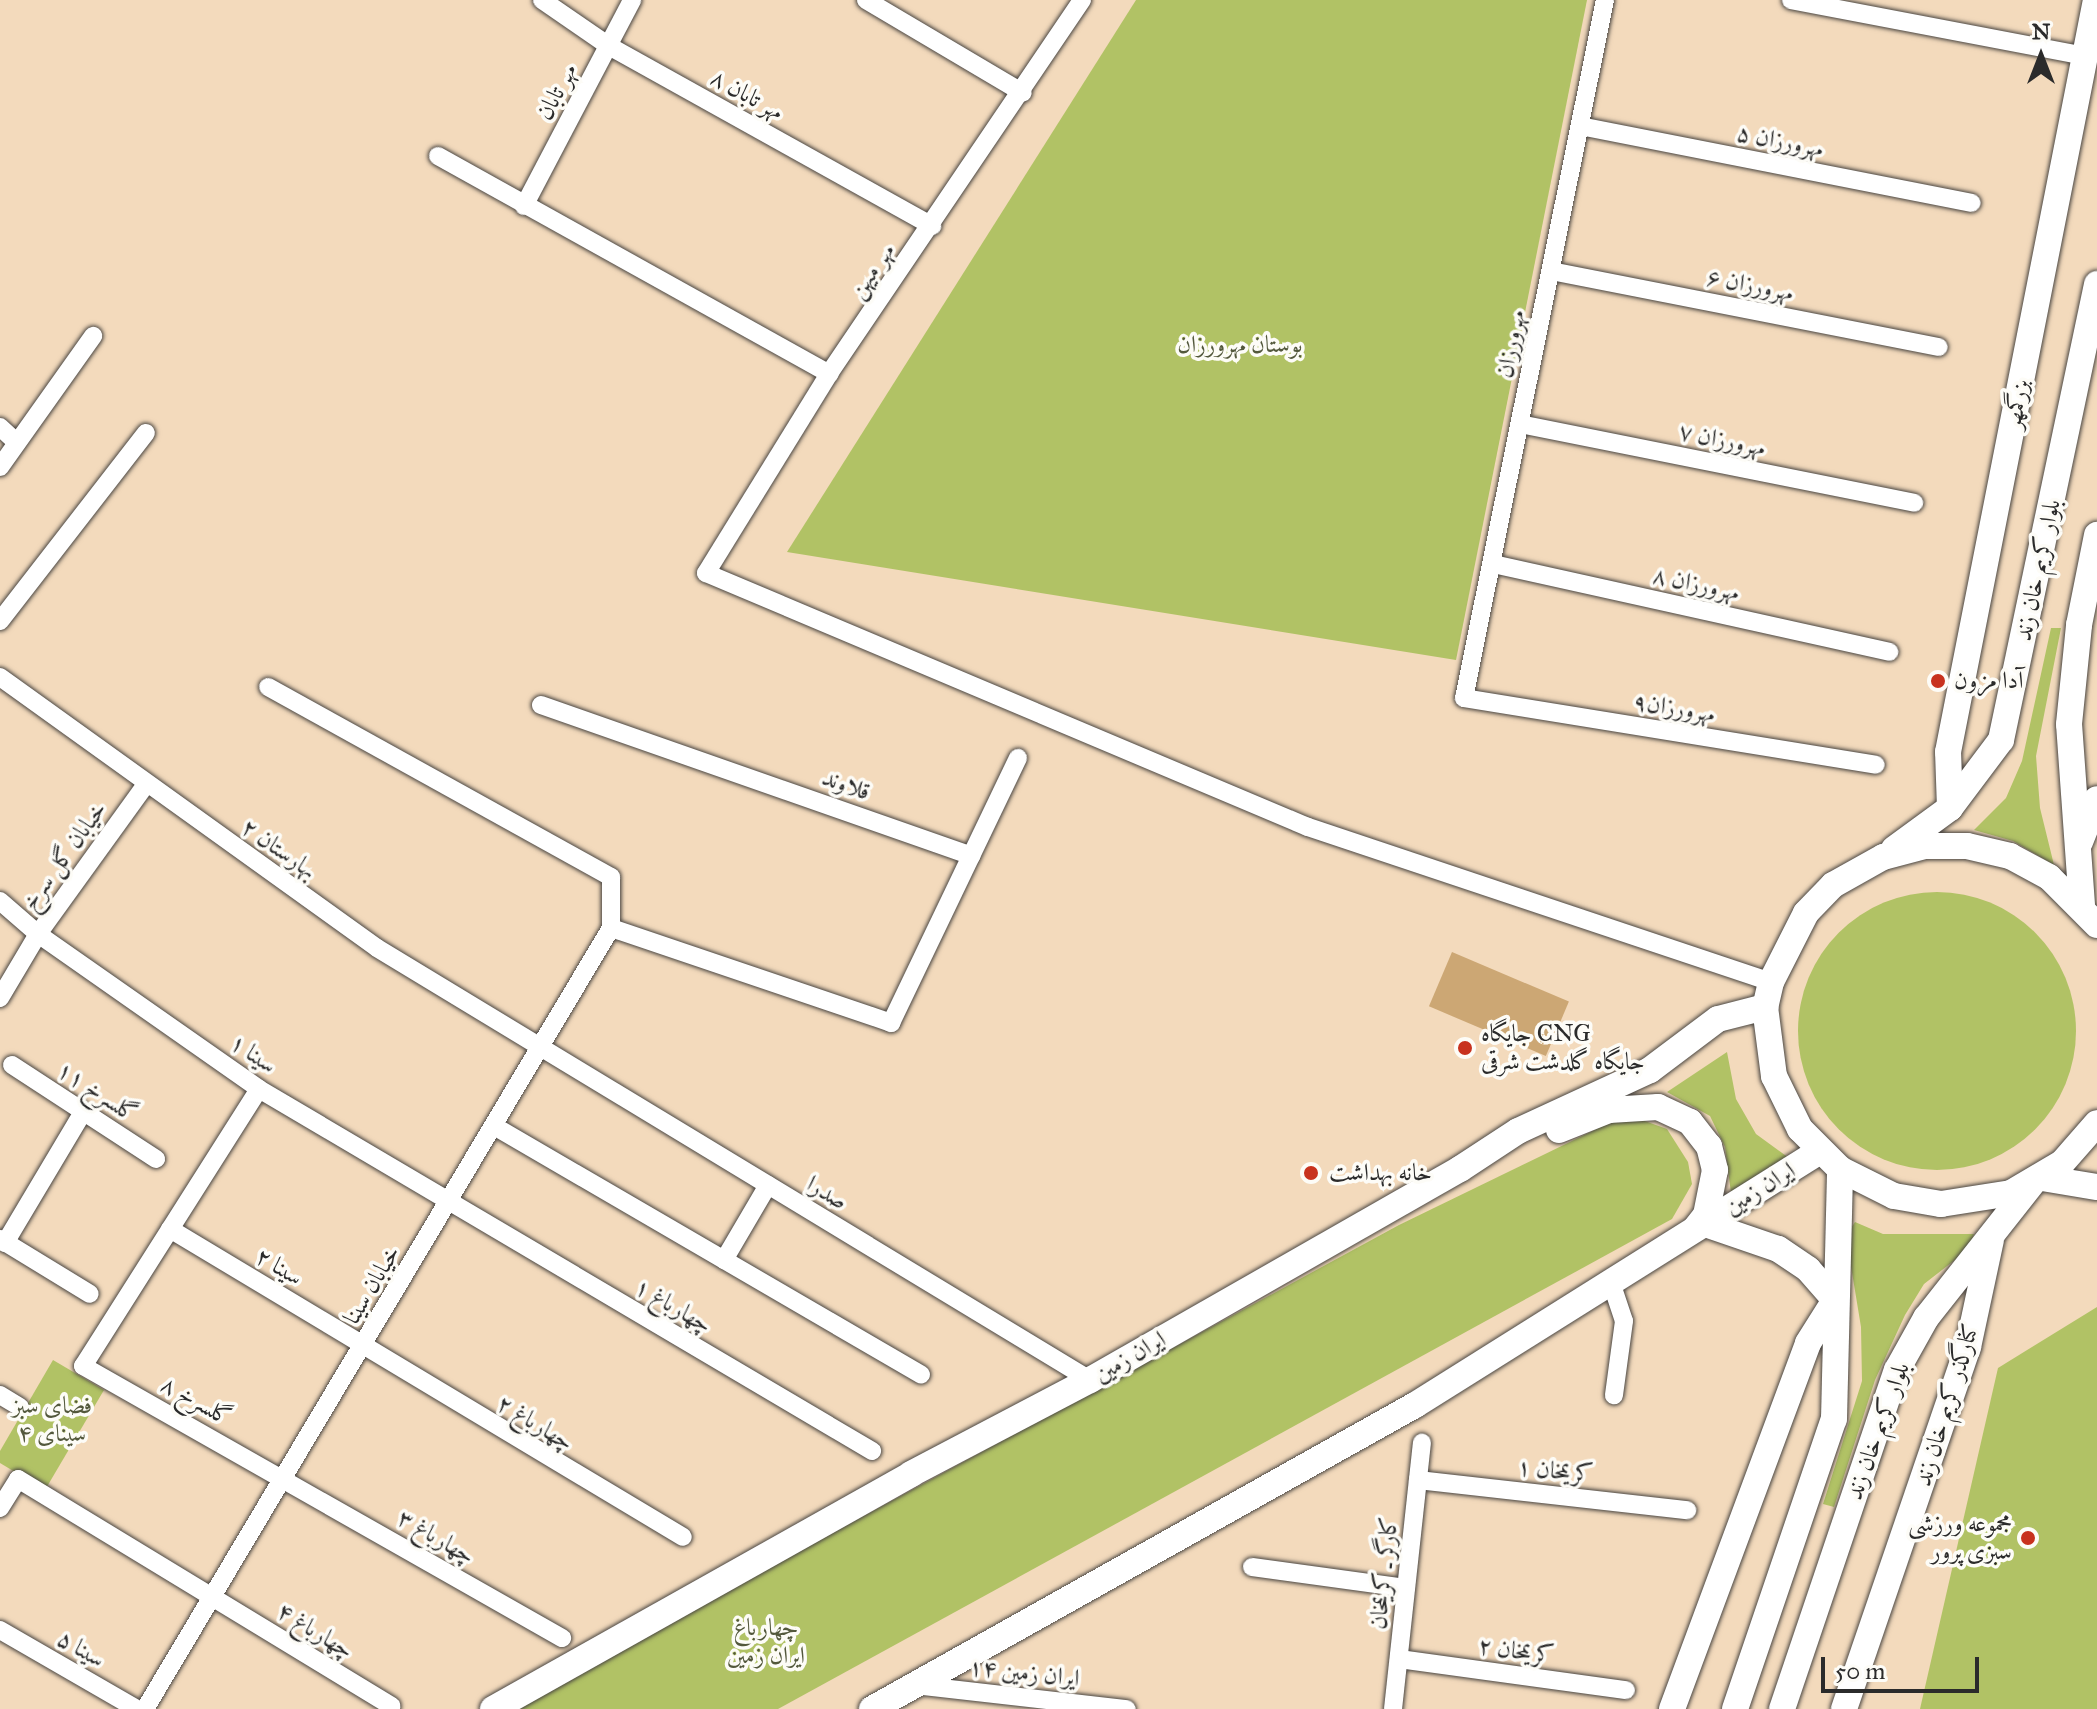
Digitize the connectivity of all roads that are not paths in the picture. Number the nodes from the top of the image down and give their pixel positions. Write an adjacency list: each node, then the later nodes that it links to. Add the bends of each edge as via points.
1 (542, 0): 8 (street, مهر تابان ۸)
2 (632, 0): 8 (street, مهر تابان)
3 (866, 0): 10 (street)
4 (1082, 0): 10 (street, مهر میهن)
5 (1605, 0): 11 (street, مهرورزان)
6 (1791, 0): 9 (street)
7 (2096, 0): 9 (main road, بزرگمهر)
8 (609, 46): 14 (street, مهر تابان); 15 (street, مهر تابان ۸)
9 (2085, 56): 39 (main road, بزرگمهر, via 1948,752)
10 (1023, 93): 15 (street, مهر میهن)
11 (1580, 126): 13 (street, مهرورزان ۵); 16 (street, مهرورزان)
12 (438, 156): 14 (street)
13 (1971, 203)
14 (524, 206): 20 (street)
15 (932, 226): 20 (street, مهر میهن)
16 (1551, 271): 19 (street, مهرورزان ۶); 21 (street, مهرورزان)
17 (2097, 284): 39 (main road, بلوار کریم خان زند, via 2001,740)
18 (93, 336): 24 (street)
19 (1939, 347)
20 (829, 374): 47 (street, مهر میهن, via 706,573 1308,827)
21 (1520, 424): 26 (street, مهرورزان ۷); 28 (street, مهرورزان)
22 (0, 427): 24 (street)
23 (146, 433): 29 (street)
24 (17, 443): 25 (street)
25 (0, 467)
26 (1914, 503)
27 (2097, 535): 40 (main road, بلوار کریم خان زند, via 2079,625 2069,724)
28 (1493, 564): 30 (street, مهرورزان ۸); 33 (street, مهرورزان)
29 (0, 621)
30 (1889, 652)
31 (0, 677): 37 (street, بهارستان ۲)
32 (268, 687): 45 (street, via 611,877)
33 (1464, 698): 36 (street, مهرورزان۹)
34 (541, 705): 41 (street, قلاوند)
35 (1018, 758): 41 (street)
36 (1876, 765)
37 (146, 784): 46 (street, خیابان گل سرخ); 49 (street, بهارستان ۲, via 377,948)
38 (2097, 799): 40 (main road)
39 (1950, 808): 42 (main road, بلوار کریم خان زند)
40 (2079, 845): 44 (main road, بلوار کریم خان زند)
41 (971, 856): 45 (street, via 891,1023)
42 (1883, 857): 44 (main road, via 1925,846 1967,846 2010,856 2049,877); 47 (main road, via 1833,885 1806,913)
43 (0, 901): 46 (street, سینا ۱)
44 (2089, 915)
45 (611, 928): 49 (street, خیابان سینا)
46 (38, 934): 48 (street, خیابان گل سرخ); 51 (street, سینا ۱)
47 (1768, 995): 55 (main road, via 1774,1076 1800,1129); 57 (main road, ایران زمین, via 1718,1019 1650,1070 1518,1131)
48 (0, 998)
49 (540, 1048): 54 (street, خیابان سینا); 60 (street, صدرا)
50 (12, 1065): 52 (street, گلسرخ ۱۱)
51 (259, 1089): 62 (street, سینا ۱); 64 (street)
52 (83, 1112): 56 (street, گلسرخ ۱۱); 66 (street)
53 (2097, 1123): 59 (main road, via 2062,1163)
54 (494, 1126): 62 (street, خیابان سینا); 67 (street)
55 (1819, 1152): 58 (main road); 63 (main road, ایران زمین)
56 (156, 1159)
57 (1460, 1169): 63 (main road, via 1609,1110 1658,1107 1690,1122 1709,1146 1713,1194); 73 (main road, ایران زمین)
58 (1840, 1169): 59 (main road, via 1894,1196 1941,1204 1988,1200); 70 (main road, بلوار کریم خان زند)
59 (2037, 1180): 61 (main road); 65 (main road, بلوار کریم خان زند)
60 (768, 1185): 67 (street); 73 (street, صدرا)
61 (2097, 1187)
62 (449, 1202): 71 (street, خیابان سینا); 78 (street, چهارباغ ۱)
63 (1699, 1227): 68 (main road, ایران زمین); 70 (main road, via 1778,1249 1808,1269)
64 (170, 1229): 71 (street, سینا ۲); 79 (street, گلسرخ ۸, via 83,1366)
65 (1993, 1234): 101 (main road, بلوار کریم خان زند, via 1926,1318 1897,1370); 102 (main road, کنارگذر کریم خان زند, via 1968,1347)
66 (3, 1241): 69 (street)
67 (724, 1260): 72 (street)
68 (1611, 1282): 75 (street, via 1624,1321); 90 (main road, ایران زمین, via 1415,1405)
69 (90, 1294)
70 (1835, 1300): 99 (main road, via 1808,1343); 100 (main road, بلوار کریم خان زند, via 1834,1419)
71 (364, 1347): 79 (street, خیابان سینا); 83 (street, چهارباغ ۲)
72 (921, 1375)
73 (1090, 1380): 95 (main road, ایران زمین, via 911,1474)
74 (0, 1395): 76 (street)
75 (1614, 1395)
76 (20, 1407)
77 (1422, 1443): 80 (street, کارگر ـ کریمخان)
78 (872, 1451)
79 (286, 1478): 86 (street, خیابان سینا); 88 (street, چهارباغ ۳)
80 (1418, 1480): 82 (street, کریمخان ۱); 85 (street, کارگر ـ کریمخان)
81 (0, 1508): 86 (street, چهارباغ ۴, via 18,1479)
82 (1687, 1510)
83 (683, 1537)
84 (1252, 1567): 85 (street)
85 (1406, 1588): 89 (street, کارگر ـ کریمخان)
86 (214, 1599): 92 (street, چهارباغ ۴); 94 (street, خیابان سینا)
87 (0, 1630): 93 (street, سینا ۵)
88 (562, 1638)
89 (1399, 1659): 91 (street, کریمخان ۲); 98 (street, کارگر ـ کریمخان)
90 (915, 1685): 96 (main road, ایران زمین); 97 (street, ایران زمین ۱۴)
91 (1626, 1690)
92 (392, 1706)
93 (137, 1709)
94 (145, 1709)
95 (493, 1709)
96 (872, 1709)
97 (1127, 1709)
98 (1393, 1709)
99 (1672, 1709)
100 (1735, 1709)
101 (1782, 1709)
102 (1844, 1709)

